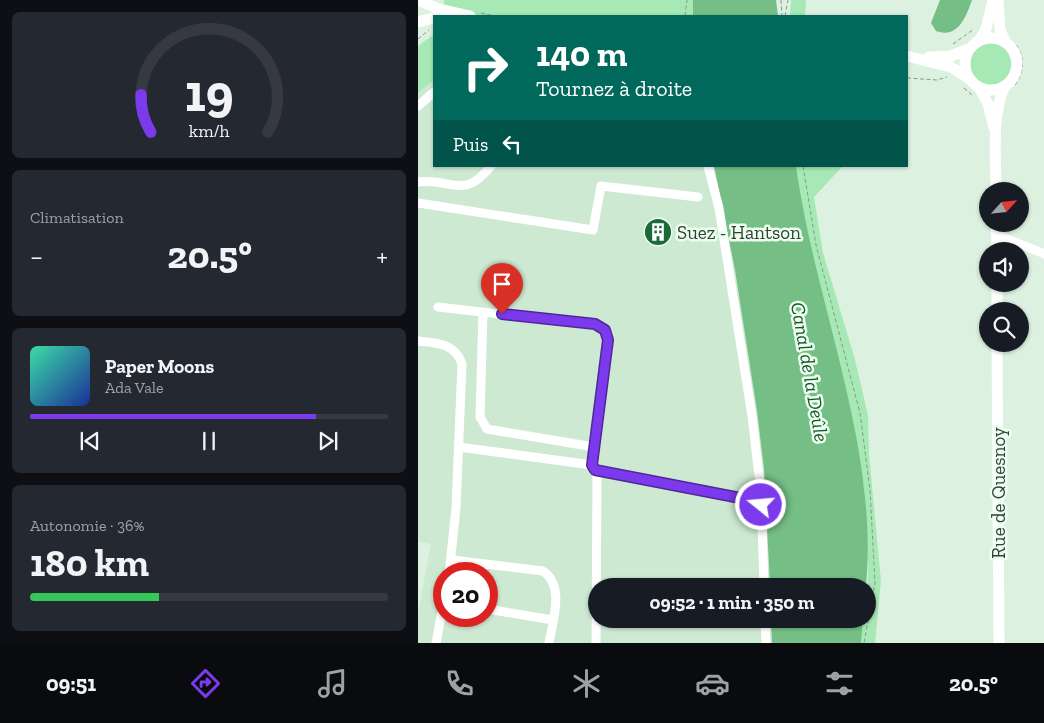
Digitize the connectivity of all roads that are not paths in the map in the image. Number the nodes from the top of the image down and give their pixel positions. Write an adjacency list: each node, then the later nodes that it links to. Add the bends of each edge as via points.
1 (418, 0): 4 (main road)
2 (993, 0): 7 (main road, via 986,29)
3 (998, 0): 8 (main road, via 1000,30)
4 (466, 15)
5 (418, 22): 6 (main road)
6 (432, 23)
7 (979, 41): 8 (main road, via 991,38); 9 (main road)
8 (1006, 43): 12 (main road, via 1015,54 1017,65)
9 (969, 49): 10 (main road, via 951,56); 11 (main road)
10 (909, 57): 11 (main road, via 950,67)
11 (965, 82): 13 (main road)
12 (1005, 86): 13 (main road); 16 (main road)
13 (976, 92): 16 (main road, via 991,112)
14 (433, 93): 15 (street)
15 (418, 106)
16 (996, 144): 20 (main road)
17 (490, 167): 19 (street, via 478,180 466,186)
18 (708, 167): 32 (street, via 719,208 749,393)
19 (418, 182)
20 (996, 182)
21 (698, 198): 22 (street, via 601,186 593,230)
22 (418, 203)
23 (1001, 232): 24 (street)
24 (1044, 254)
25 (438, 307): 26 (street)
26 (483, 312): 30 (street, via 480,417 487,428); 30 (street, via 595,324 605,330 608,340)
27 (418, 341): 29 (street, via 445,344 459,355 462,364)
28 (997, 352): 45 (main road, Rue de Quesnoy)
29 (459, 447): 31 (street); 33 (street)
30 (594, 447): 31 (street)
31 (593, 468): 32 (street); 43 (street)
32 (761, 502): 36 (street)
33 (452, 560): 34 (street)
34 (469, 562)
35 (498, 565): 38 (street, via 543,571 552,577 555,586)
36 (764, 578)
37 (498, 610): 38 (street)
38 (553, 620): 42 (street)
39 (439, 627): 41 (street)
40 (765, 628): 44 (street)
41 (436, 643)
42 (549, 643)
43 (596, 643)
44 (766, 643)
45 (999, 643)

